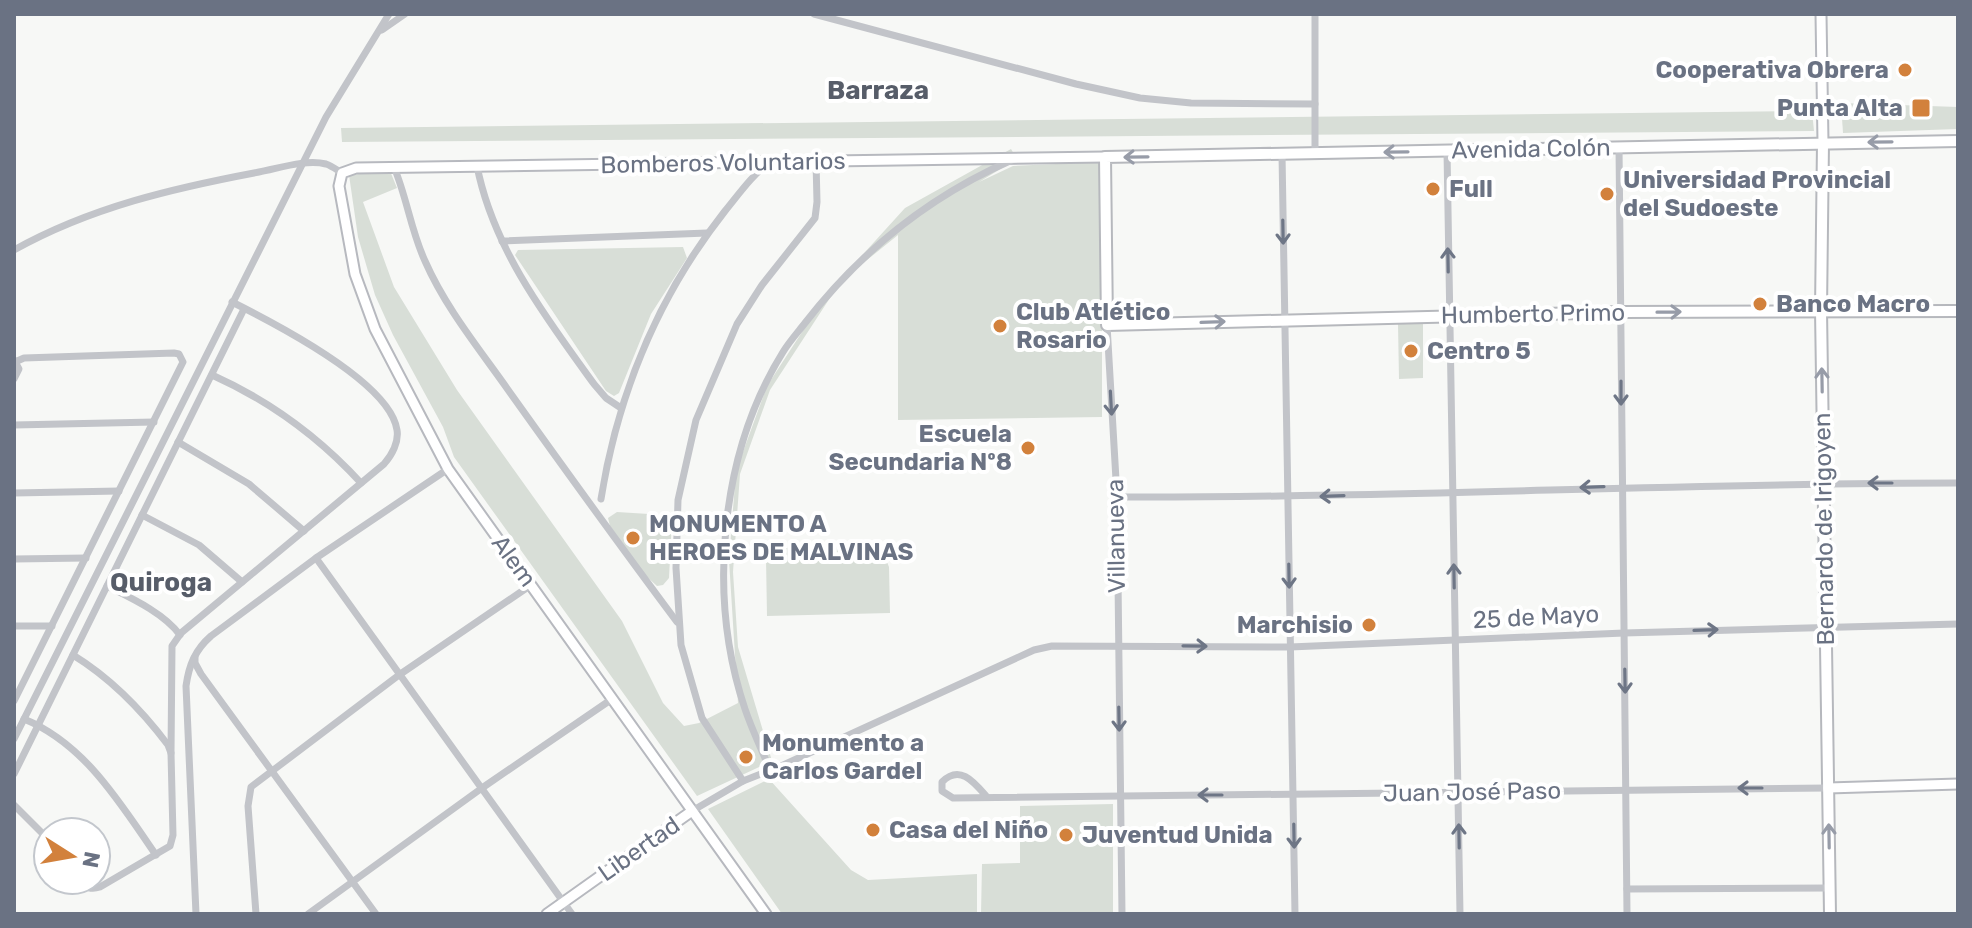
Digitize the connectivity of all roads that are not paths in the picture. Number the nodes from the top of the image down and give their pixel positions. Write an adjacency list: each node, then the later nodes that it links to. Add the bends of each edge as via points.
1 (389, 14): 6 (street)
2 (405, 14): 6 (street)
3 (814, 14): 7 (street, via 1140,98)
4 (1315, 14): 7 (street)
5 (1821, 14): 9 (main road)
6 (380, 31): 18 (street)
7 (1315, 104): 12 (street)
8 (1958, 141): 9 (main road, Avenida Colón, one-way to 9)
9 (1823, 143): 10 (main road, Avenida Colón); 27 (main road, Bernardo de Irigoyen)
10 (1619, 147): 11 (main road, Avenida Colón); 29 (street)
11 (1447, 151): 12 (main road, Avenida Colón, one-way to 12); 30 (street, one-way to 11)
12 (1315, 153): 13 (main road, Avenida Colón)
13 (1282, 154): 14 (main road, Avenida Colón, one-way to 14); 31 (street, one-way to 31)
14 (1105, 157): 15 (main road, Bomberos Voluntarios); 32 (main road, Villanueva)
15 (1026, 158): 16 (main road, Bomberos Voluntarios); 79 (street, via 951,190 859,262 783,351 753,415 728,500 724,592 744,708)
16 (816, 161): 17 (main road, Bomberos Voluntarios); 59 (street, via 815,218 737,324 696,420 678,500)
17 (770, 162): 19 (main road, Bomberos Voluntarios); 22 (street)
18 (303, 164): 21 (street, via 324,164); 24 (street, via 119,204); 25 (street)
19 (477, 166): 20 (main road, Bomberos Voluntarios); 23 (street)
20 (394, 167): 21 (main road, Bomberos Voluntarios); 59 (street, via 425,261 452,311)
21 (342, 173): 40 (main road, Alem, via 339,189 347,239 368,312)
22 (707, 233): 23 (street); 36 (street, via 655,319)
23 (502, 241): 36 (street, via 576,359 606,398)
24 (14, 250)
25 (232, 302): 26 (street); 74 (street)
26 (244, 309): 34 (street); 41 (street, via 328,355 385,408 397,427 396,444 384,464)
27 (1821, 310): 28 (main road, Humberto Primo); 29 (main road, Humberto Primo, one-way to 27); 42 (main road, Bernardo de Irigoyen, one-way to 27)
28 (1958, 311)
29 (1621, 312): 30 (main road, Humberto Primo); 44 (street, one-way to 44)
30 (1449, 316): 31 (main road, Humberto Primo); 46 (street)
31 (1285, 320): 32 (main road, Humberto Primo, one-way to 31); 49 (street)
32 (1107, 325): 48 (street, Villanueva, one-way to 48)
33 (15, 361): 35 (street, via 19,369); 37 (street, via 179,354 182,368)
34 (212, 375): 39 (street); 41 (street, via 295,421)
35 (14, 379)
36 (621, 408): 50 (street)
37 (154, 422): 38 (street); 45 (street)
38 (14, 425)
39 (178, 442): 51 (street); 52 (street, via 249,484)
40 (448, 469): 54 (street); 57 (main road, Alem)
41 (361, 483): 52 (street)
42 (1823, 483): 43 (street, one-way to 42); 44 (street); 63 (main road, Bernardo de Irigoyen)
43 (1958, 483)
44 (1621, 487): 46 (street, one-way to 46); 64 (street)
45 (119, 491): 47 (street); 53 (street)
46 (1452, 491): 49 (street, one-way to 49); 66 (street, one-way to 46)
47 (14, 493)
48 (1117, 497): 49 (street); 67 (street, Villanueva)
49 (1288, 498): 68 (street, one-way to 68)
50 (601, 499)
51 (142, 515): 56 (street, via 199,545); 58 (street)
52 (304, 531): 56 (street)
53 (86, 558): 55 (street); 62 (street)
54 (316, 558): 70 (street, via 211,636); 71 (street)
55 (14, 559)
56 (242, 582): 65 (street)
57 (531, 585): 71 (street); 72 (main road, Alem)
58 (107, 586): 65 (street, via 140,603); 69 (street)
59 (678, 624): 81 (street, via 702,718)
60 (1958, 624): 63 (street, 25 de Mayo)
61 (14, 626): 62 (street)
62 (52, 626): 73 (street)
63 (1825, 626): 64 (street, 25 de Mayo, one-way to 63); 84 (main road, Bernardo de Irigoyen)
64 (1624, 633): 66 (street, 25 de Mayo); 85 (street, one-way to 85)
65 (180, 635): 77 (street, via 172,646)
66 (1455, 641): 68 (street, 25 de Mayo); 86 (street)
67 (1117, 645): 68 (street, 25 de Mayo, one-way to 68); 79 (street, 25 de Mayo, via 1034,650); 87 (street, Villanueva, one-way to 87)
68 (1290, 647): 88 (street)
69 (73, 655): 75 (street); 77 (street, via 129,699)
70 (195, 655): 78 (street, via 201,674); 99 (street, via 186,686)
71 (399, 675): 78 (street); 83 (street)
72 (612, 699): 83 (street); 91 (main road, Alem)
73 (14, 701)
74 (24, 719): 75 (street); 76 (street)
75 (38, 725): 80 (street); 93 (street, via 90,766)
76 (14, 739)
77 (171, 753): 93 (street, via 173,841)
78 (272, 770): 95 (street); 100 (street, via 251,787 248,798)
79 (770, 770): 81 (street, 25 de Mayo)
80 (14, 774)
81 (743, 781): 91 (street, 25 de Mayo)
82 (1958, 784): 84 (main road, Juan José Paso)
83 (482, 788): 95 (street); 98 (street)
84 (1828, 788): 85 (street, Juan José Paso, one-way to 85); 96 (main road, Bernardo de Irigoyen, one-way to 84)
85 (1627, 789): 86 (street, Juan José Paso); 97 (street)
86 (1458, 793): 88 (street, Juan José Paso); 108 (street, one-way to 86)
87 (1121, 795): 88 (street, Juan José Paso, one-way to 87); 89 (street, Juan José Paso); 106 (street, Villanueva)
88 (1293, 795): 107 (street, one-way to 107)
89 (987, 797): 89 (street, Juan José Paso, via 946,795 942,782 956,773 967,776)
90 (14, 805): 92 (street)
91 (692, 811): 98 (main road, Libertad); 105 (main road, Alem)
92 (32, 823)
93 (156, 855): 94 (street)
94 (112, 880)
95 (353, 882): 101 (street); 102 (street)
96 (1829, 888): 97 (street); 110 (main road, Bernardo de Irigoyen)
97 (1627, 889): 109 (street)
98 (564, 902): 103 (main road, Libertad); 104 (street)
99 (196, 914)
100 (256, 914)
101 (308, 914)
102 (376, 914)
103 (547, 914)
104 (572, 914)
105 (766, 914)
106 (1122, 914)
107 (1295, 914)
108 (1460, 914)
109 (1627, 914)
110 (1830, 914)

